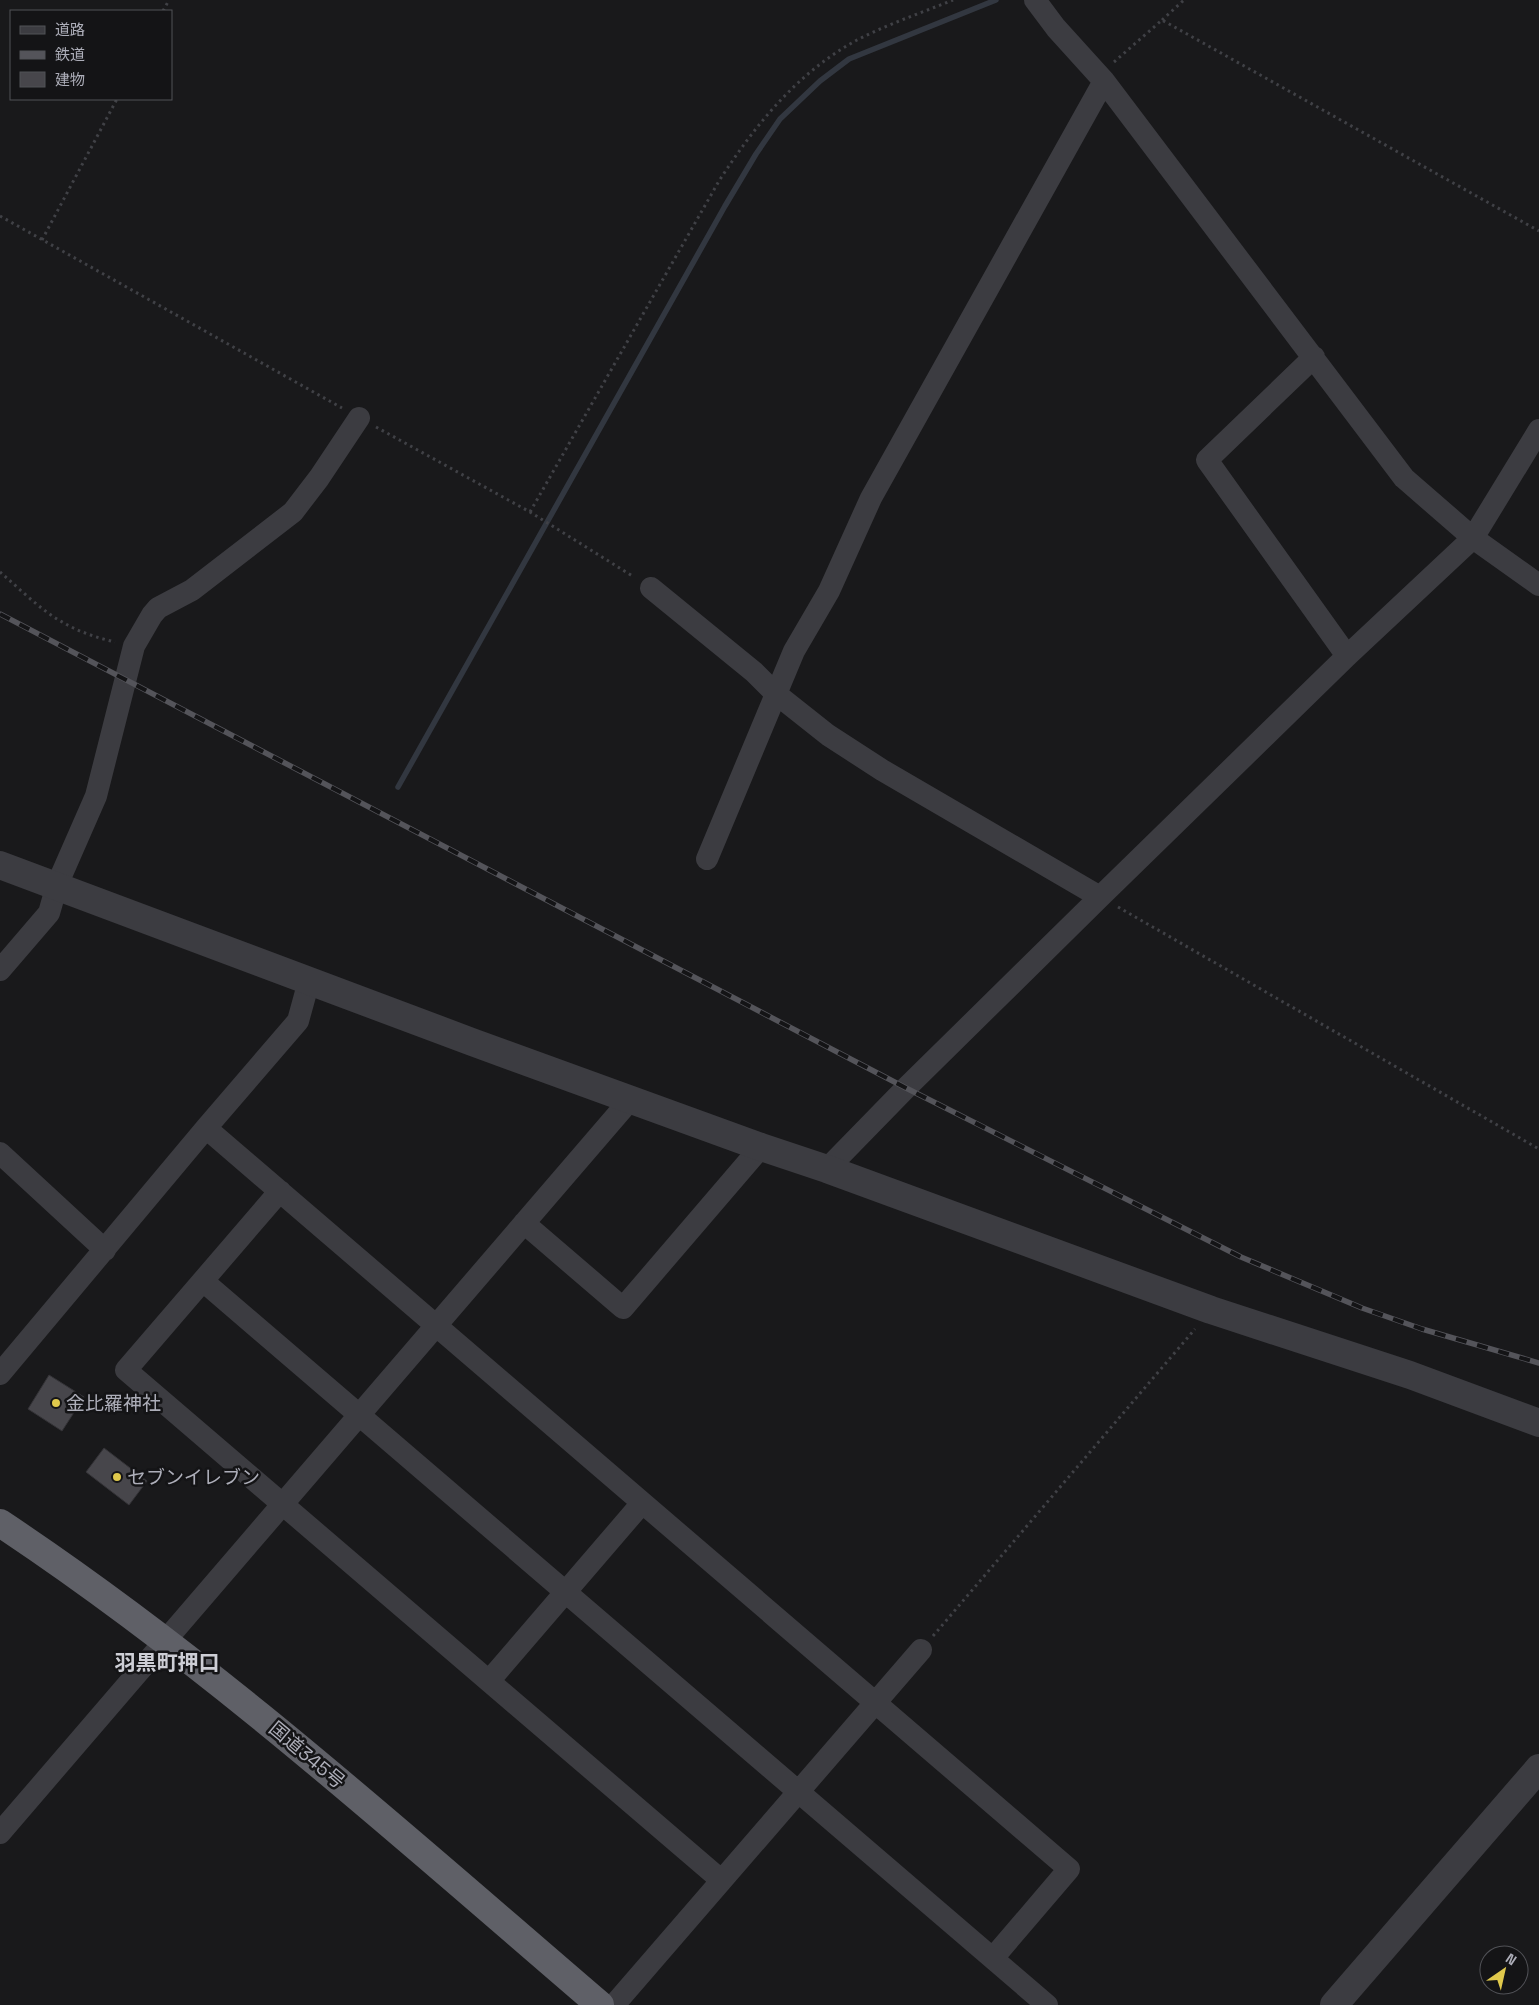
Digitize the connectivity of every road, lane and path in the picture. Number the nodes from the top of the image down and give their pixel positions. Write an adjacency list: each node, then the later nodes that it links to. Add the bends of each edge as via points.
1 (953, 0): 13 (path, via 857,40 821,63 764,118 719,181)
2 (1035, 0): 5 (street)
3 (1184, 0): 4 (path)
4 (1162, 20): 5 (path); 8 (path)
5 (1101, 79): 10 (street); 20 (street, via 871,498 829,590 794,651)
6 (116, 100): 9 (path)
7 (0, 216): 9 (path)
8 (1539, 231)
9 (42, 240): 11 (path)
10 (1314, 358): 14 (street, via 1404,478); 19 (street, via 1207,460)
11 (359, 418): 13 (path); 18 (street, via 293,512 192,590 158,608)
12 (1539, 430): 14 (street)
13 (530, 512): 17 (path)
14 (1473, 538): 16 (street); 19 (street)
15 (0, 572): 18 (path, via 64,624 98,638)
16 (1539, 584)
17 (651, 588): 20 (street)
18 (134, 646): 23 (street, via 96,796)
19 (1347, 656): 24 (street)
20 (775, 693): 21 (street); 24 (street, via 828,735 882,770)
21 (707, 859)
22 (0, 865): 23 (street)
23 (57, 885): 25 (street, via 48,913); 26 (street)
24 (1100, 897): 30 (path); 32 (street)
25 (0, 970)
26 (309, 981): 27 (street); 28 (street, via 298,1021)
27 (630, 1100): 29 (street); 34 (street)
28 (206, 1128): 33 (street); 35 (street)
29 (761, 1147): 32 (street); 34 (street, via 623,1308)
30 (1539, 1148)
31 (0, 1153): 35 (street)
32 (827, 1169): 37 (street)
33 (280, 1191): 36 (street); 38 (street)
34 (524, 1223): 38 (street)
35 (105, 1250): 39 (street)
36 (203, 1281): 40 (street); 43 (street, via 126,1370)
37 (1211, 1310): 41 (street, via 1410,1375); 47 (path)
38 (436, 1326): 40 (street); 42 (street)
39 (0, 1374)
40 (360, 1415): 43 (street); 45 (street)
41 (1539, 1423)
42 (642, 1503): 45 (street); 49 (street)
43 (283, 1504): 46 (street); 48 (street)
44 (0, 1523): 46 (highway, 国道345号)
45 (566, 1592): 48 (street); 51 (street)
46 (165, 1641): 52 (street); 55 (highway, 国道345号, via 314,1759)
47 (921, 1650): 49 (street)
48 (489, 1681): 53 (street)
49 (874, 1702): 51 (street); 54 (street, via 1069,1868)
50 (1539, 1768): 58 (street)
51 (798, 1791): 53 (street); 54 (street)
52 (0, 1833)
53 (721, 1880): 56 (street)
54 (992, 1958): 57 (street)
55 (600, 2005)
56 (614, 2005)
57 (1047, 2005)
58 (1334, 2005)

